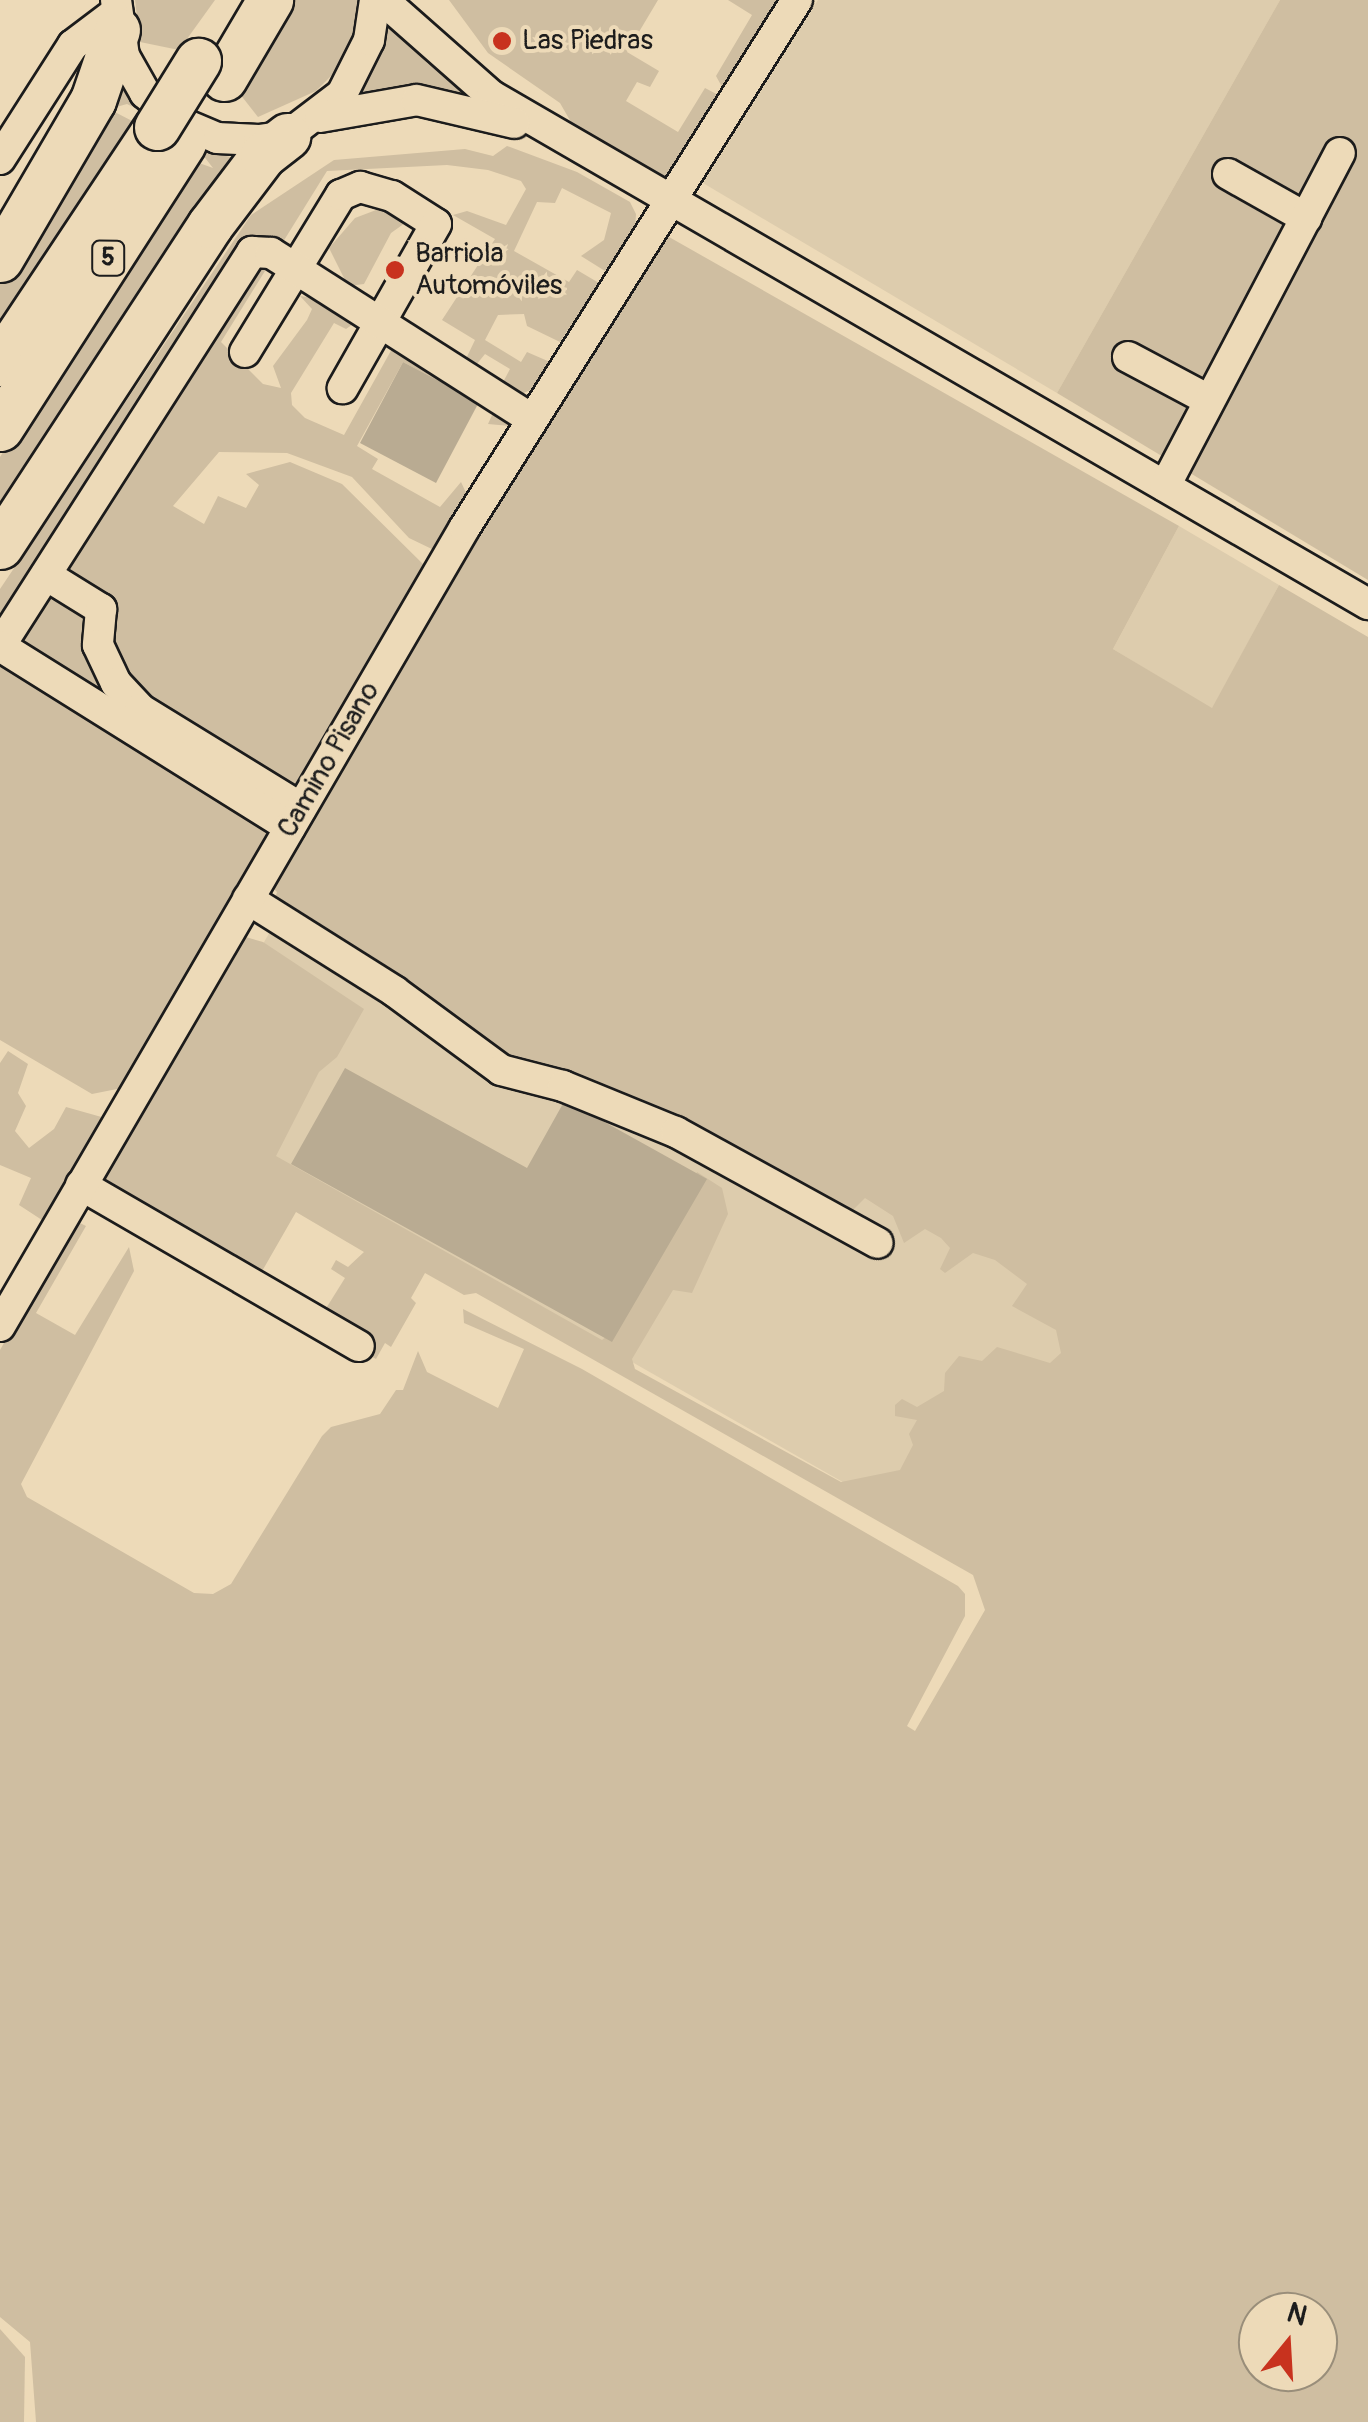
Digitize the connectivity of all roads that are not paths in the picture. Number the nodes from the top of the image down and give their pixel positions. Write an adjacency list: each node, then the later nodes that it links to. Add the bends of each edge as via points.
1 (235, 0): 7 (highway, 5)
2 (270, 0): 7 (highway, 5)
3 (375, 0): 8 (street, via 359,66)
4 (383, 0): 10 (street, via 464,76)
5 (797, 0): 14 (street, Camino Pisano)
6 (115, 10): 8 (street, via 145,93 177,121 216,138); 12 (street, via 73,45); 16 (highway, via 93,100)
7 (211, 69): 9 (highway, 5)
8 (304, 127): 10 (street, via 417,100 492,115); 27 (highway, via 263,154 210,225)
9 (170, 135): 21 (highway, 5); 25 (highway, 5)
10 (578, 146): 14 (street)
11 (1340, 153): 15 (street)
12 (0, 160)
13 (1228, 174): 15 (street)
14 (668, 200): 24 (street, Camino Pisano); 26 (street)
15 (1306, 218): 23 (street)
16 (0, 258)
17 (296, 269): 18 (street); 18 (street, via 341,194 360,187 422,210 436,224 431,238); 19 (street); 28 (street, via 271,253 252,252)
18 (380, 322): 22 (street); 24 (street)
19 (245, 352)
20 (1128, 357): 23 (street)
21 (0, 363)
22 (342, 388)
23 (1209, 400): 26 (street)
24 (532, 419): 31 (street, Camino Pisano)
25 (0, 428)
26 (1165, 486): 29 (street)
27 (0, 546)
28 (46, 574): 30 (street); 31 (street, via 101,609 98,645 116,683 140,709)
29 (1368, 604)
30 (0, 646): 31 (street)
31 (296, 817): 32 (street, Camino Pisano)
32 (248, 899): 33 (street, Camino Pisano); 34 (street, via 394,991 501,1070 563,1086 676,1132)
33 (81, 1185): 35 (street, Camino Pisano); 36 (street)
34 (878, 1243)
35 (0, 1326)
36 (359, 1346)

